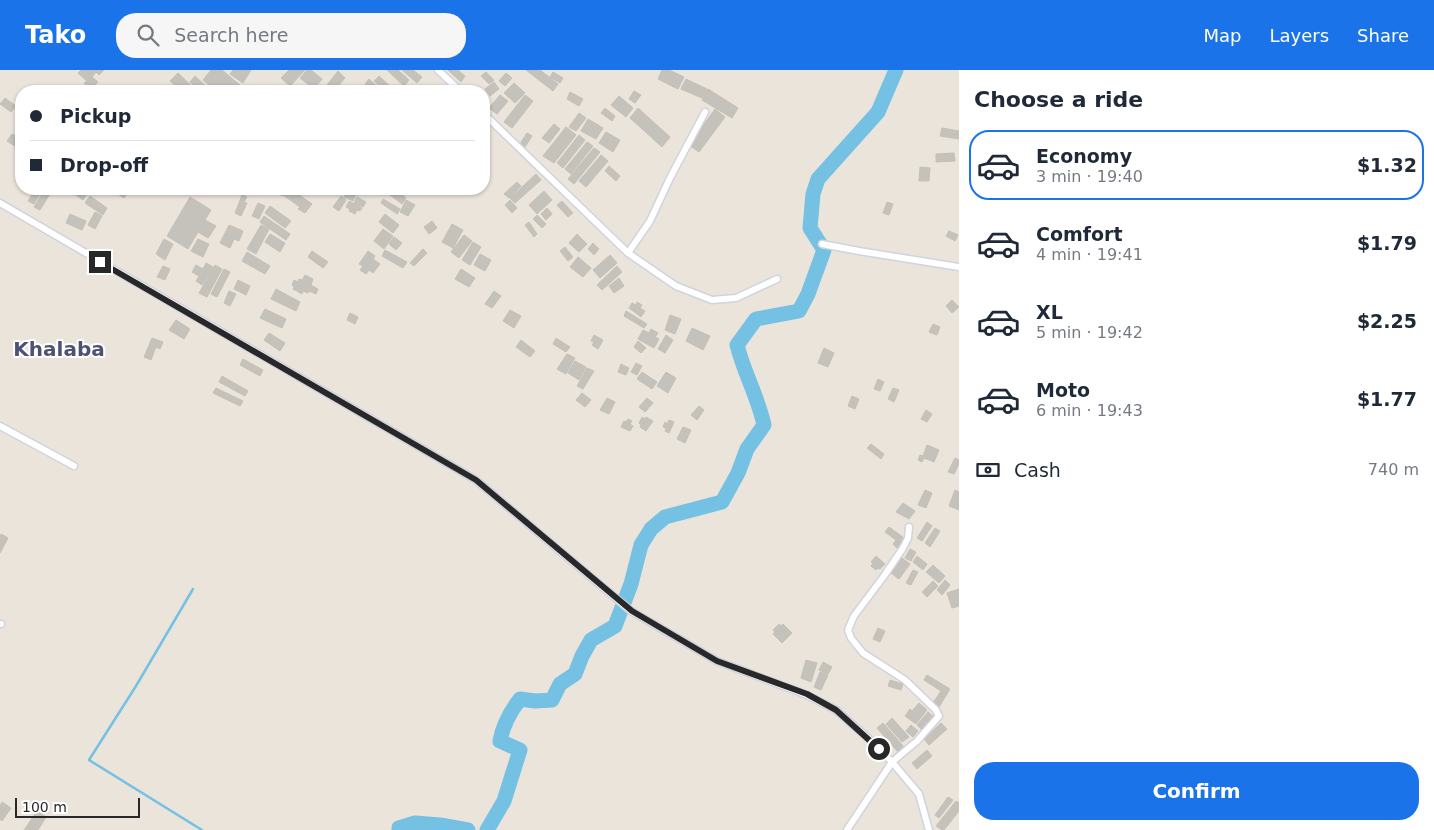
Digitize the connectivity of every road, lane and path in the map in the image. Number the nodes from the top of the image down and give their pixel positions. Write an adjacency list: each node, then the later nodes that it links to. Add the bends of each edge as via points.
1 (438, 70): 2 (street)
2 (454, 85)
3 (705, 112): 7 (street, via 650,221)
4 (490, 120): 7 (street)
5 (0, 203): 13 (street, via 476,480 632,611 717,661 807,694 836,710)
6 (822, 244): 8 (street)
7 (628, 253): 9 (street, via 676,286 712,300 736,298)
8 (959, 267)
9 (777, 279)
10 (0, 426): 11 (street)
11 (74, 466)
12 (909, 527): 13 (street, via 903,548 854,616 848,630 863,653 904,680 939,716)
13 (892, 762): 14 (street); 15 (street, via 919,794)
14 (847, 830)
15 (929, 830)

